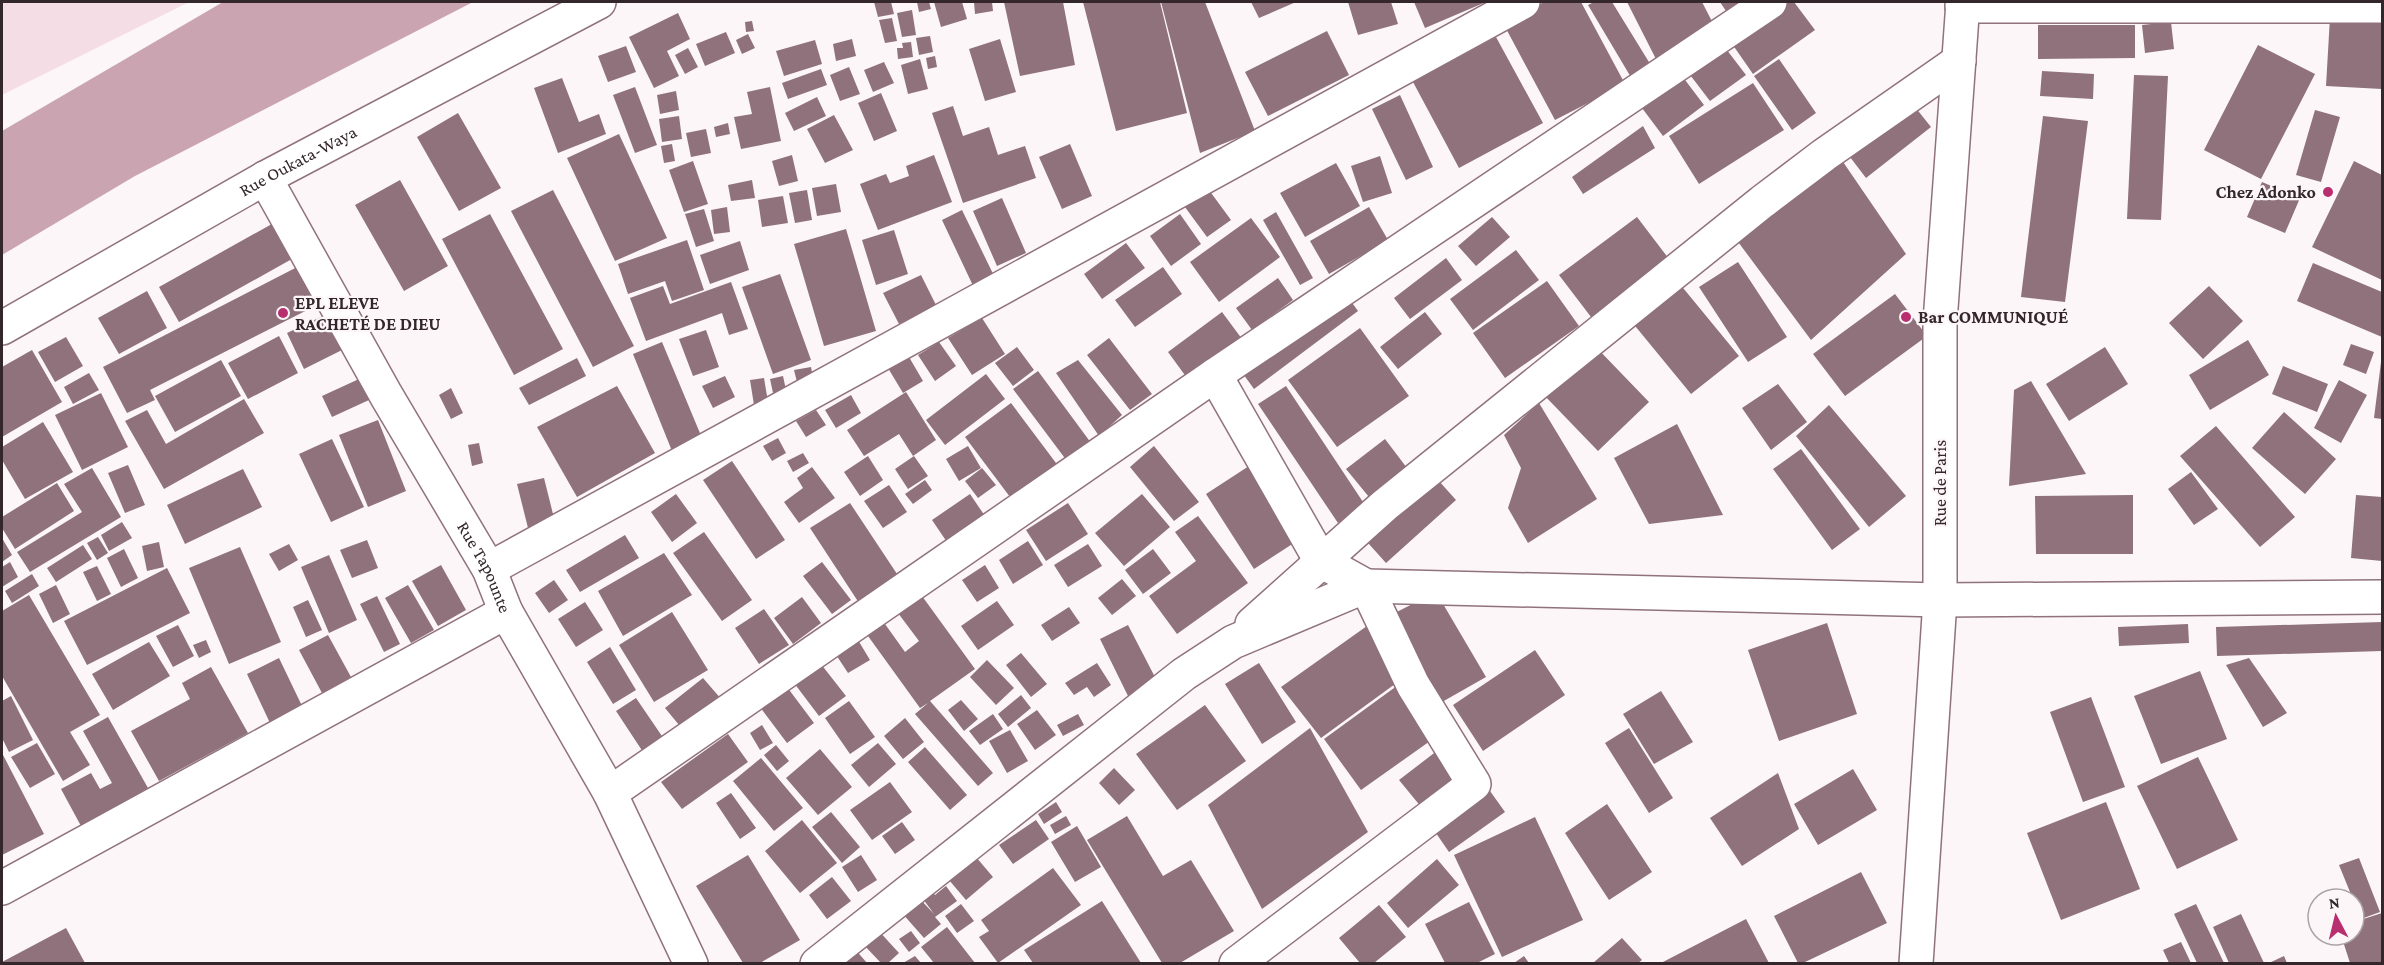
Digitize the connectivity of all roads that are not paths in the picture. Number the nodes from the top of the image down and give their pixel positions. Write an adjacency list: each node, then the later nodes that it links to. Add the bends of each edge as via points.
1 (599, 2): 7 (street, Rue Oukata-Waya)
2 (1523, 2): 11 (street)
3 (1770, 2): 9 (street)
4 (1963, 4): 5 (street); 6 (street, Rue de Paris)
5 (2382, 6)
6 (1959, 61): 10 (street, via 1762,201); 14 (street, Rue de Paris, via 1941,322)
7 (265, 178): 8 (street, Rue Oukata-Waya); 11 (street, Rue Tapounte)
8 (2, 328)
9 (1215, 375): 10 (street); 17 (street)
10 (1321, 561): 12 (street); 16 (street)
11 (489, 569): 15 (street, Rue Tapounte)
12 (1366, 586): 14 (street); 16 (street); 21 (street, via 1413,685 1474,784)
13 (2382, 597): 14 (street)
14 (1940, 600): 22 (street, Rue de Paris)
15 (507, 612): 17 (street, Rue Tapounte); 18 (street)
16 (1233, 642): 20 (street, via 1184,674)
17 (610, 793): 19 (street, Rue Tapounte)
18 (2, 888)
19 (691, 963)
20 (817, 963)
21 (1236, 963)
22 (1916, 963)

